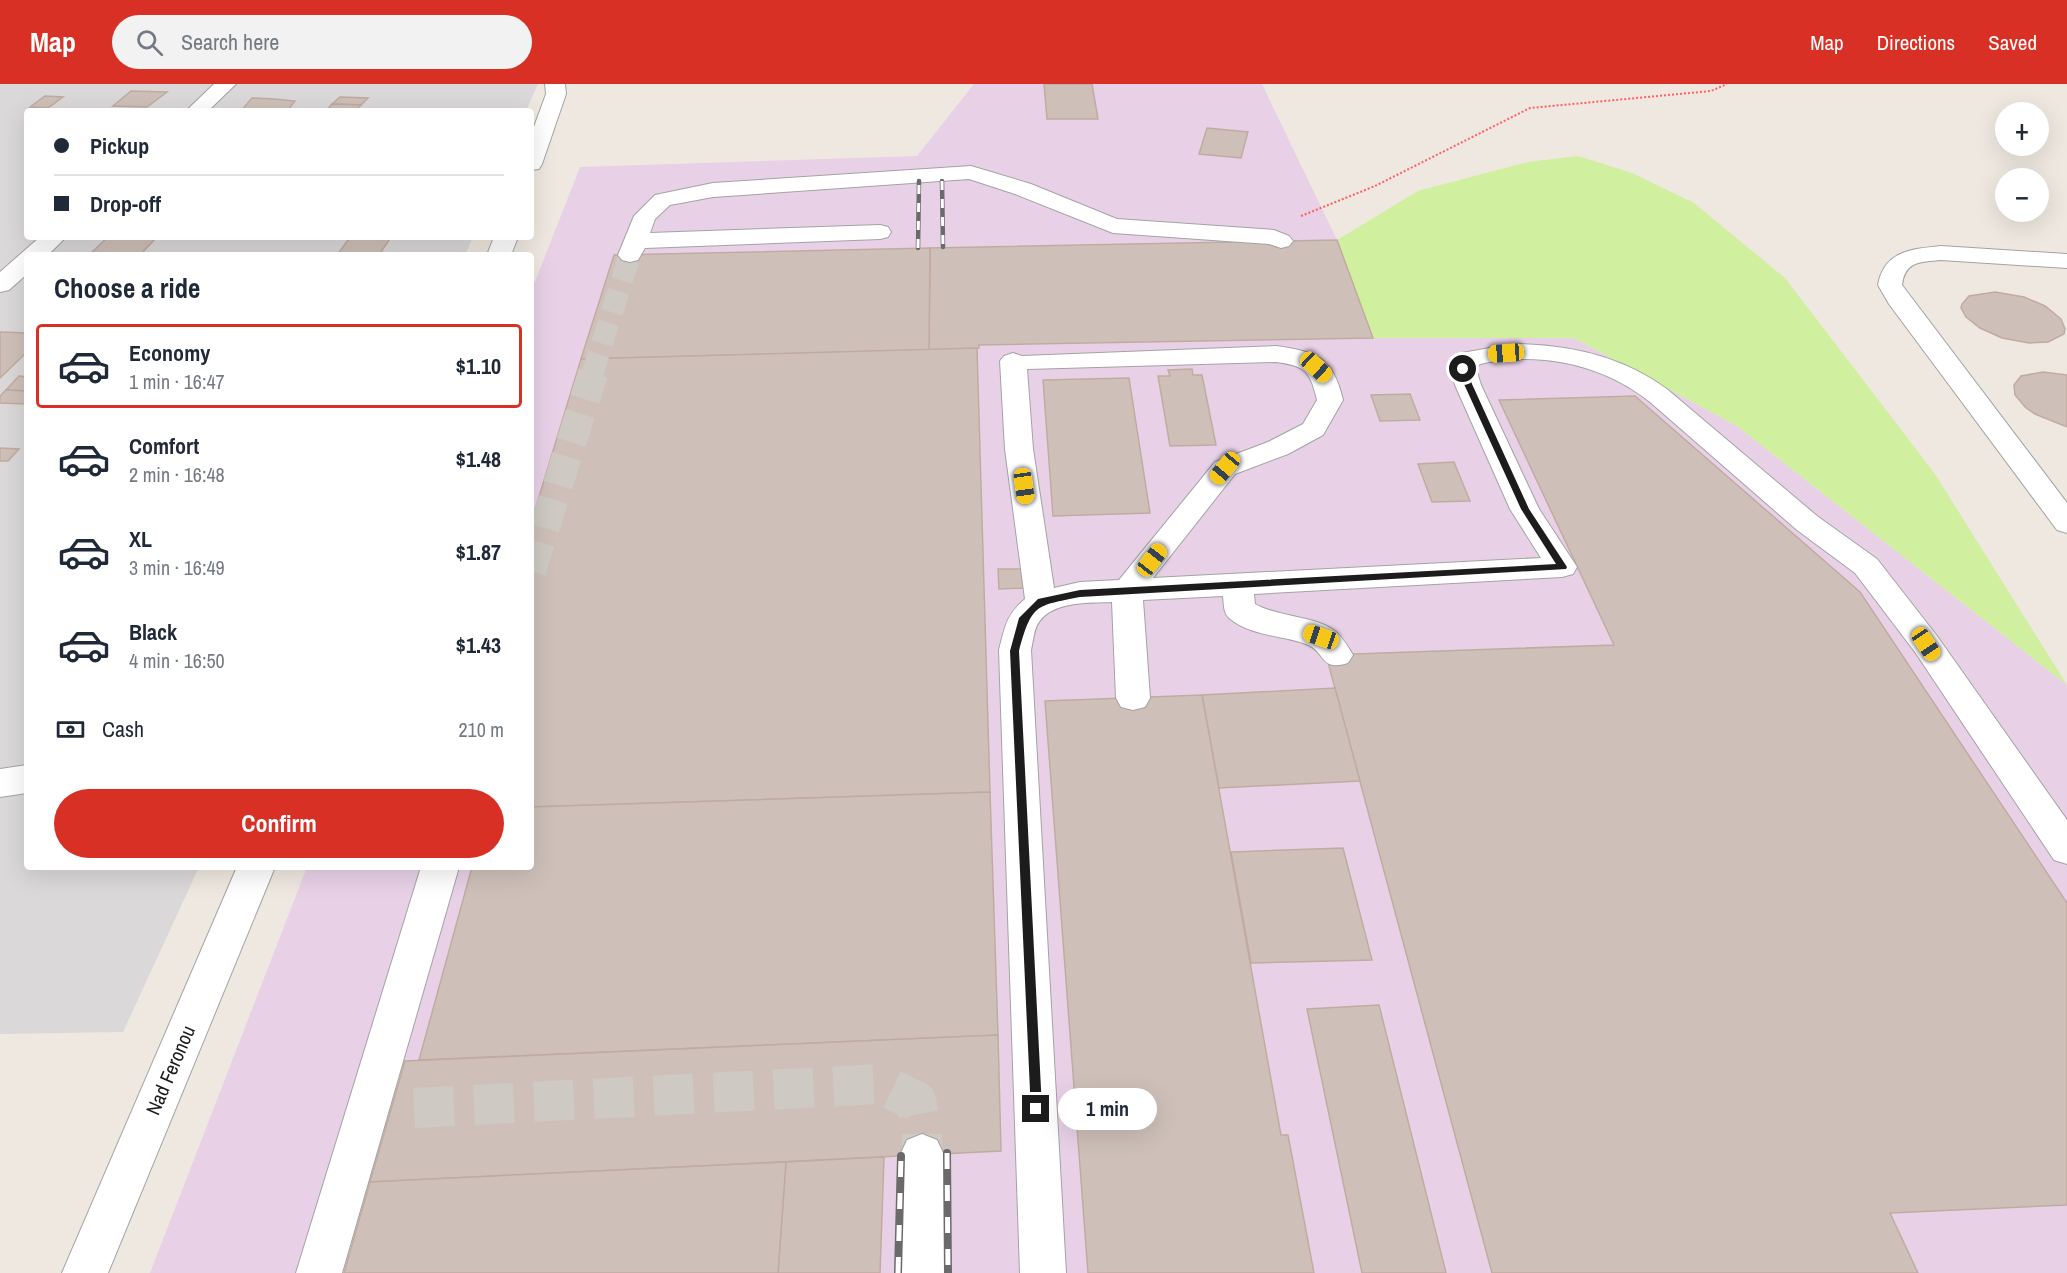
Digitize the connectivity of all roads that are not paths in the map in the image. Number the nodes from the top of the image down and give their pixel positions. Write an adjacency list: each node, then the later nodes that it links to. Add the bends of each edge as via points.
1 (226, 84): 3 (street)
2 (555, 84): 4 (street, via 556,94)
3 (199, 108)
4 (534, 156)
5 (880, 231): 7 (street, via 632,248 645,216 663,200 713,190 971,172 1113,226 1274,237)
6 (51, 240): 8 (street)
7 (1281, 241)
8 (37, 252)
9 (2067, 261): 12 (street, via 1918,255 1901,262 1892,272 1890,285)
10 (24, 264): 11 (street)
11 (0, 285)
12 (2067, 523)
13 (1237, 586): 14 (street); 16 (street, via 1240,610 1262,622 1321,637); 20 (street, via 1562,567 1525,509 1463,369 1471,358 1526,351 1602,365 1635,378 1659,396 1807,524 1866,566 1926,644)
14 (1127, 591): 15 (street, via 1080,593); 15 (street, via 1225,468 1278,448 1313,429 1330,400 1325,375 1306,358 1276,354 1021,362 1019,449); 17 (street)
15 (1041, 602): 27 (street, via 1023,618 1015,651)
16 (1337, 655)
17 (1133, 698)
18 (24, 779): 19 (street)
19 (0, 783)
20 (2067, 849)
21 (255, 870): 24 (street, Nad Feronou)
22 (439, 870): 25 (street)
23 (922, 1155): 26 (street)
24 (85, 1273)
25 (319, 1273)
26 (922, 1273)
27 (1043, 1273)

